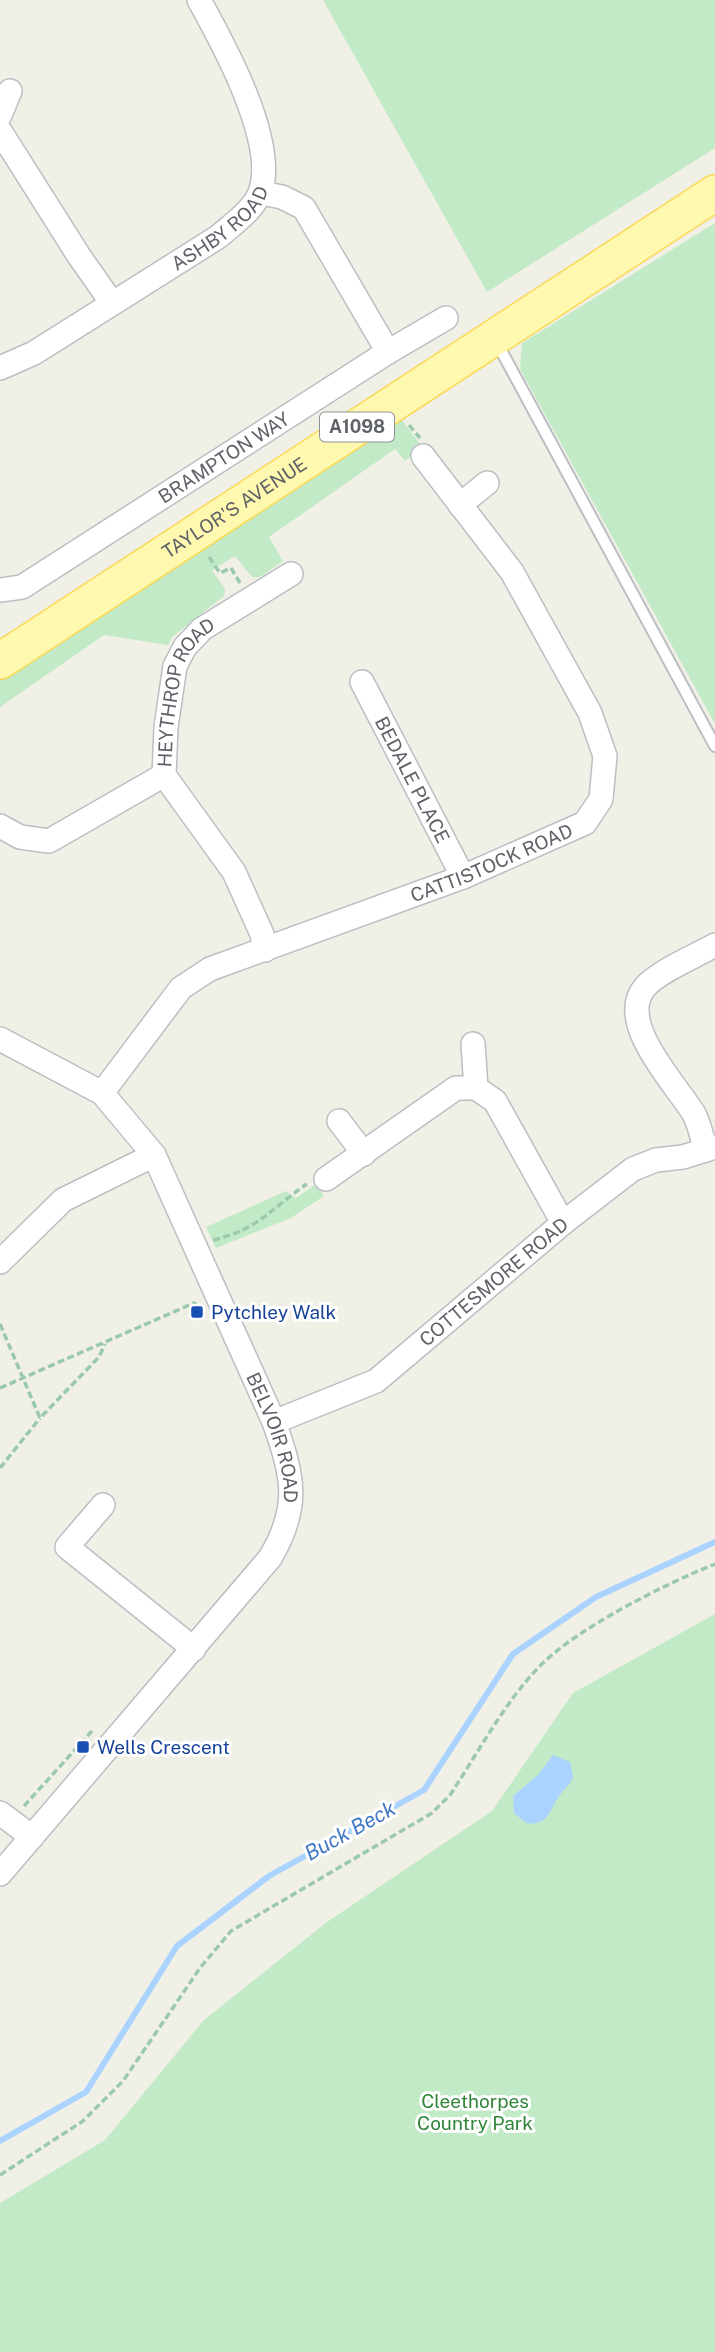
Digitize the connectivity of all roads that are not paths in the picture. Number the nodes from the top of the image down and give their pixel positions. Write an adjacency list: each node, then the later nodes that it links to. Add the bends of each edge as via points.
1 (200, 0): 6 (street, ASHBY ROAD, via 262,137 265,171)
2 (10, 91): 3 (street)
3 (0, 115)
4 (0, 131): 7 (street)
5 (715, 192): 9 (main road, TAYLOR'S AVENUE / A1098)
6 (261, 193): 7 (street, ASHBY ROAD, via 218,237); 10 (street, via 304,208)
7 (112, 303): 11 (street, ASHBY ROAD, via 34,353)
8 (446, 318): 10 (street, BRAMPTON WAY)
9 (494, 338): 17 (main road, TAYLOR'S AVENUE / A1098); 19 (lane)
10 (388, 352): 16 (street, BRAMPTON WAY, via 22,587)
11 (0, 368)
12 (423, 456): 14 (street, CATTISTOCK ROAD)
13 (487, 483): 14 (street)
14 (460, 505): 22 (street, CATTISTOCK ROAD, via 512,572 590,713 605,756 601,799 585,824)
15 (291, 573): 20 (street, HEYTHROP ROAD, via 202,629 185,647 175,666)
16 (0, 590)
17 (0, 661)
18 (362, 682): 22 (street, BEDALE PLACE)
19 (715, 746)
20 (164, 775): 21 (street, via 48,841 20,837); 24 (street, HEYTHROP ROAD, via 234,872)
21 (0, 826)
22 (463, 877): 24 (street, CATTISTOCK ROAD)
23 (715, 945): 30 (street, via 648,984 637,997 636,1015 649,1049 696,1118)
24 (265, 950): 28 (street, CATTISTOCK ROAD, via 210,970 181,988)
25 (0, 1039): 28 (street, BELVOIR ROAD)
26 (473, 1044): 27 (street)
27 (475, 1088): 31 (street, via 456,1088); 34 (street, via 495,1101)
28 (102, 1093): 32 (street, BELVOIR ROAD)
29 (339, 1121): 31 (street)
30 (710, 1148): 34 (street, COTTESMORE ROAD, via 633,1169)
31 (364, 1154): 33 (street)
32 (154, 1155): 35 (street, via 63,1200); 36 (street, BELVOIR ROAD)
33 (326, 1179)
34 (563, 1223): 36 (street, COTTESMORE ROAD, via 376,1381)
35 (0, 1262)
36 (274, 1422): 38 (street, BELVOIR ROAD, via 293,1489 282,1538)
37 (103, 1505): 38 (street, via 67,1547)
38 (194, 1649): 40 (street, BELVOIR ROAD)
39 (0, 1813): 40 (street)
40 (32, 1837): 41 (street, BELVOIR ROAD)
41 (0, 1874)

